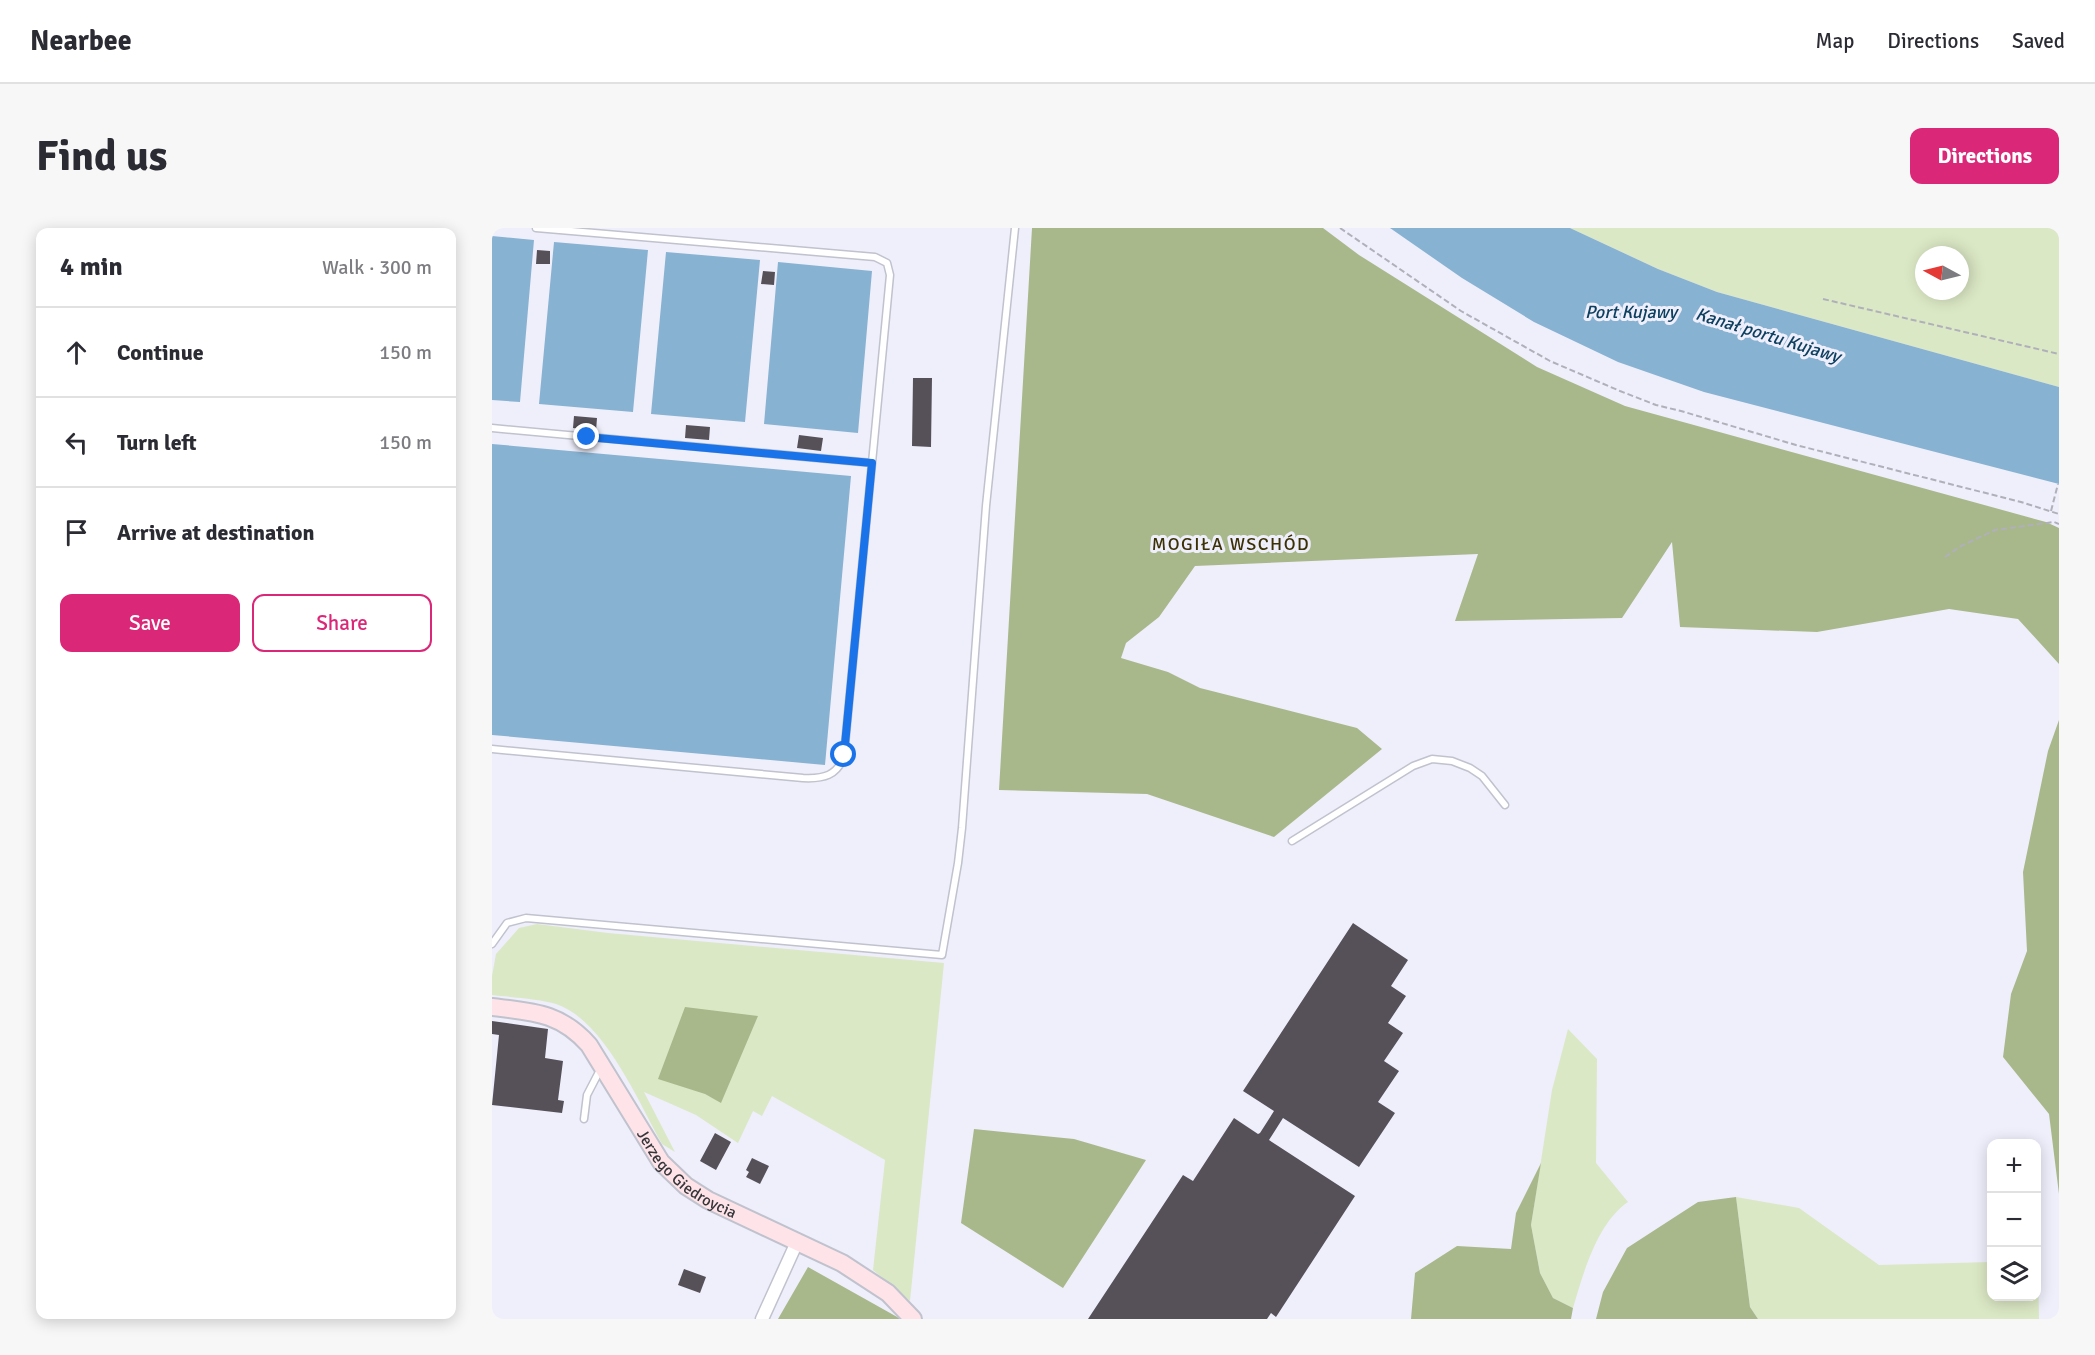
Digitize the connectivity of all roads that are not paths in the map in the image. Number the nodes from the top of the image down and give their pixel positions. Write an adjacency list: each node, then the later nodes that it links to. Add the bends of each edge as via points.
1 (536, 228): 4 (lane, via 882,259 890,275)
2 (1015, 228): 8 (lane, via 986,506 962,828 942,955 526,918 507,923)
3 (492, 428): 4 (lane)
4 (872, 463): 5 (lane, via 844,755 832,774 803,778)
5 (492, 749)
6 (1505, 805): 7 (lane, via 1482,776 1470,768 1432,759 1413,766)
7 (1292, 841)
8 (492, 944)
9 (492, 1007): 10 (street, Jerzego Giedroycia, via 536,1012 564,1023 581,1036)
10 (602, 1066): 11 (lane, via 587,1095); 12 (street, Jerzego Giedroycia, via 661,1162 686,1186)
11 (584, 1119)
12 (797, 1242): 13 (street); 14 (street, Jerzego Giedroycia, via 862,1275 888,1293)
13 (762, 1319)
14 (913, 1319)

